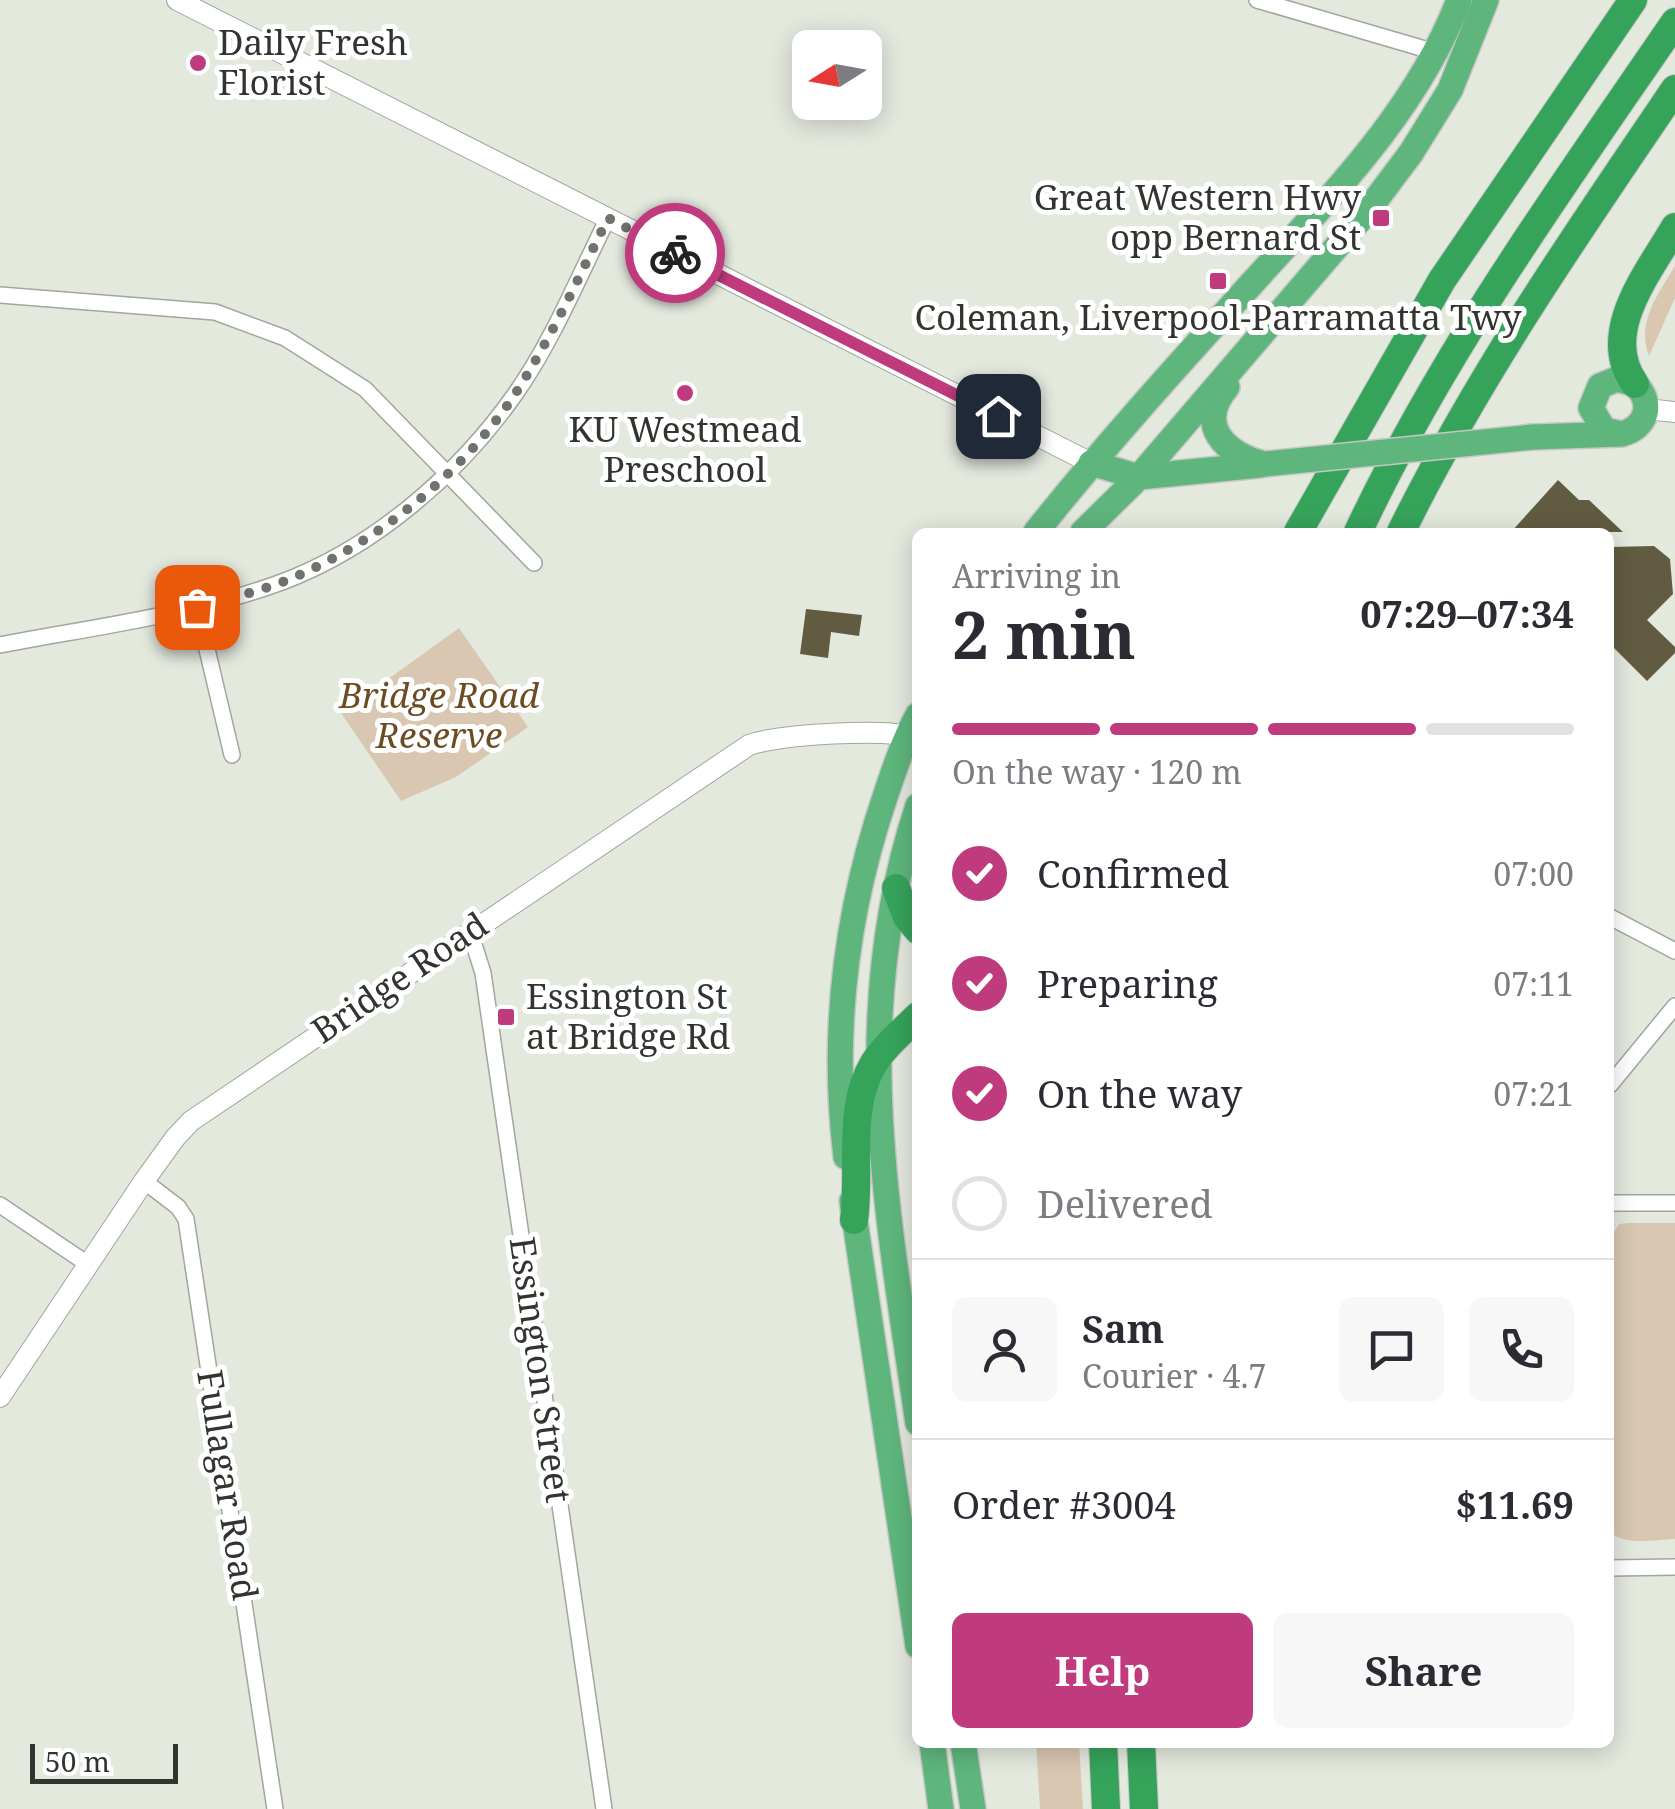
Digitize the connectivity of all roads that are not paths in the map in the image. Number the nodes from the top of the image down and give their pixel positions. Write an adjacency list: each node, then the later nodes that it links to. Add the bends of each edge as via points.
1 (177, 0): 9 (street)
2 (1257, 0): 7 (street)
3 (1459, 0): 7 (highway)
4 (1486, 0): 12 (highway, via 1450,90 1411,154)
5 (1633, 0): 24 (highway, via 1442,280)
6 (1675, 22): 25 (highway, via 1456,352)
7 (1435, 52): 18 (highway, via 1354,169)
8 (1675, 89): 26 (highway, via 1500,354)
9 (608, 218): 18 (street); 20 (street, via 517,391)
10 (1675, 226): 14 (highway, via 1622,333 1624,369)
11 (0, 295): 20 (street, via 205,311 268,330 350,378)
12 (1263, 332): 19 (highway, via 1249,362 1215,402 1213,420 1229,448); 21 (highway)
13 (1595, 393): 14 (highway, via 1617,379); 16 (highway, via 1597,423); 17 (highway)
14 (1641, 397): 15 (street); 16 (highway, via 1638,426)
15 (1675, 412)
16 (1622, 434): 17 (highway)
17 (1533, 437): 19 (highway, bridge)
18 (1091, 462): 21 (highway); 22 (highway)
19 (1264, 464): 21 (highway)
20 (448, 472): 27 (street); 28 (street, via 332,558 285,581)
21 (1139, 476): 23 (highway)
22 (1039, 528)
23 (1087, 528)
24 (1300, 528)
25 (1360, 528)
26 (1403, 528)
27 (534, 562)
28 (197, 607): 29 (street); 32 (street)
29 (0, 645)
30 (912, 729): 37 (street, Bridge Road, via 749,745)
31 (912, 734): 47 (highway, via 865,861 842,997 842,1112)
32 (232, 755)
33 (912, 828): 34 (highway)
34 (896, 888): 36 (highway); 41 (highway, via 879,990)
35 (1614, 919): 38 (street)
36 (912, 923)
37 (470, 932): 43 (street, Bridge Road, via 191,1121); 59 (street, Essington Street, via 482,973)
38 (1675, 951)
39 (1675, 1006): 42 (street)
40 (912, 1022): 41 (highway)
41 (878, 1057): 47 (highway, via 858,1110); 49 (highway, via 880,1146)
42 (1614, 1080)
43 (144, 1181): 48 (street, Bridge Road); 58 (street, Fullagar Road, via 186,1219)
44 (1614, 1203): 45 (street)
45 (1675, 1204)
46 (0, 1205): 48 (street)
47 (854, 1220): 53 (highway)
48 (90, 1265): 50 (street, Bridge Road)
49 (912, 1380)
50 (0, 1397)
51 (1614, 1568): 52 (street)
52 (1675, 1568)
53 (912, 1606)
54 (933, 1748): 60 (highway)
55 (964, 1748): 61 (highway)
56 (1103, 1748): 62 (highway)
57 (1141, 1748): 63 (highway)
58 (275, 1809)
59 (604, 1809)
60 (942, 1809)
61 (973, 1809)
62 (1106, 1809)
63 (1144, 1809)

